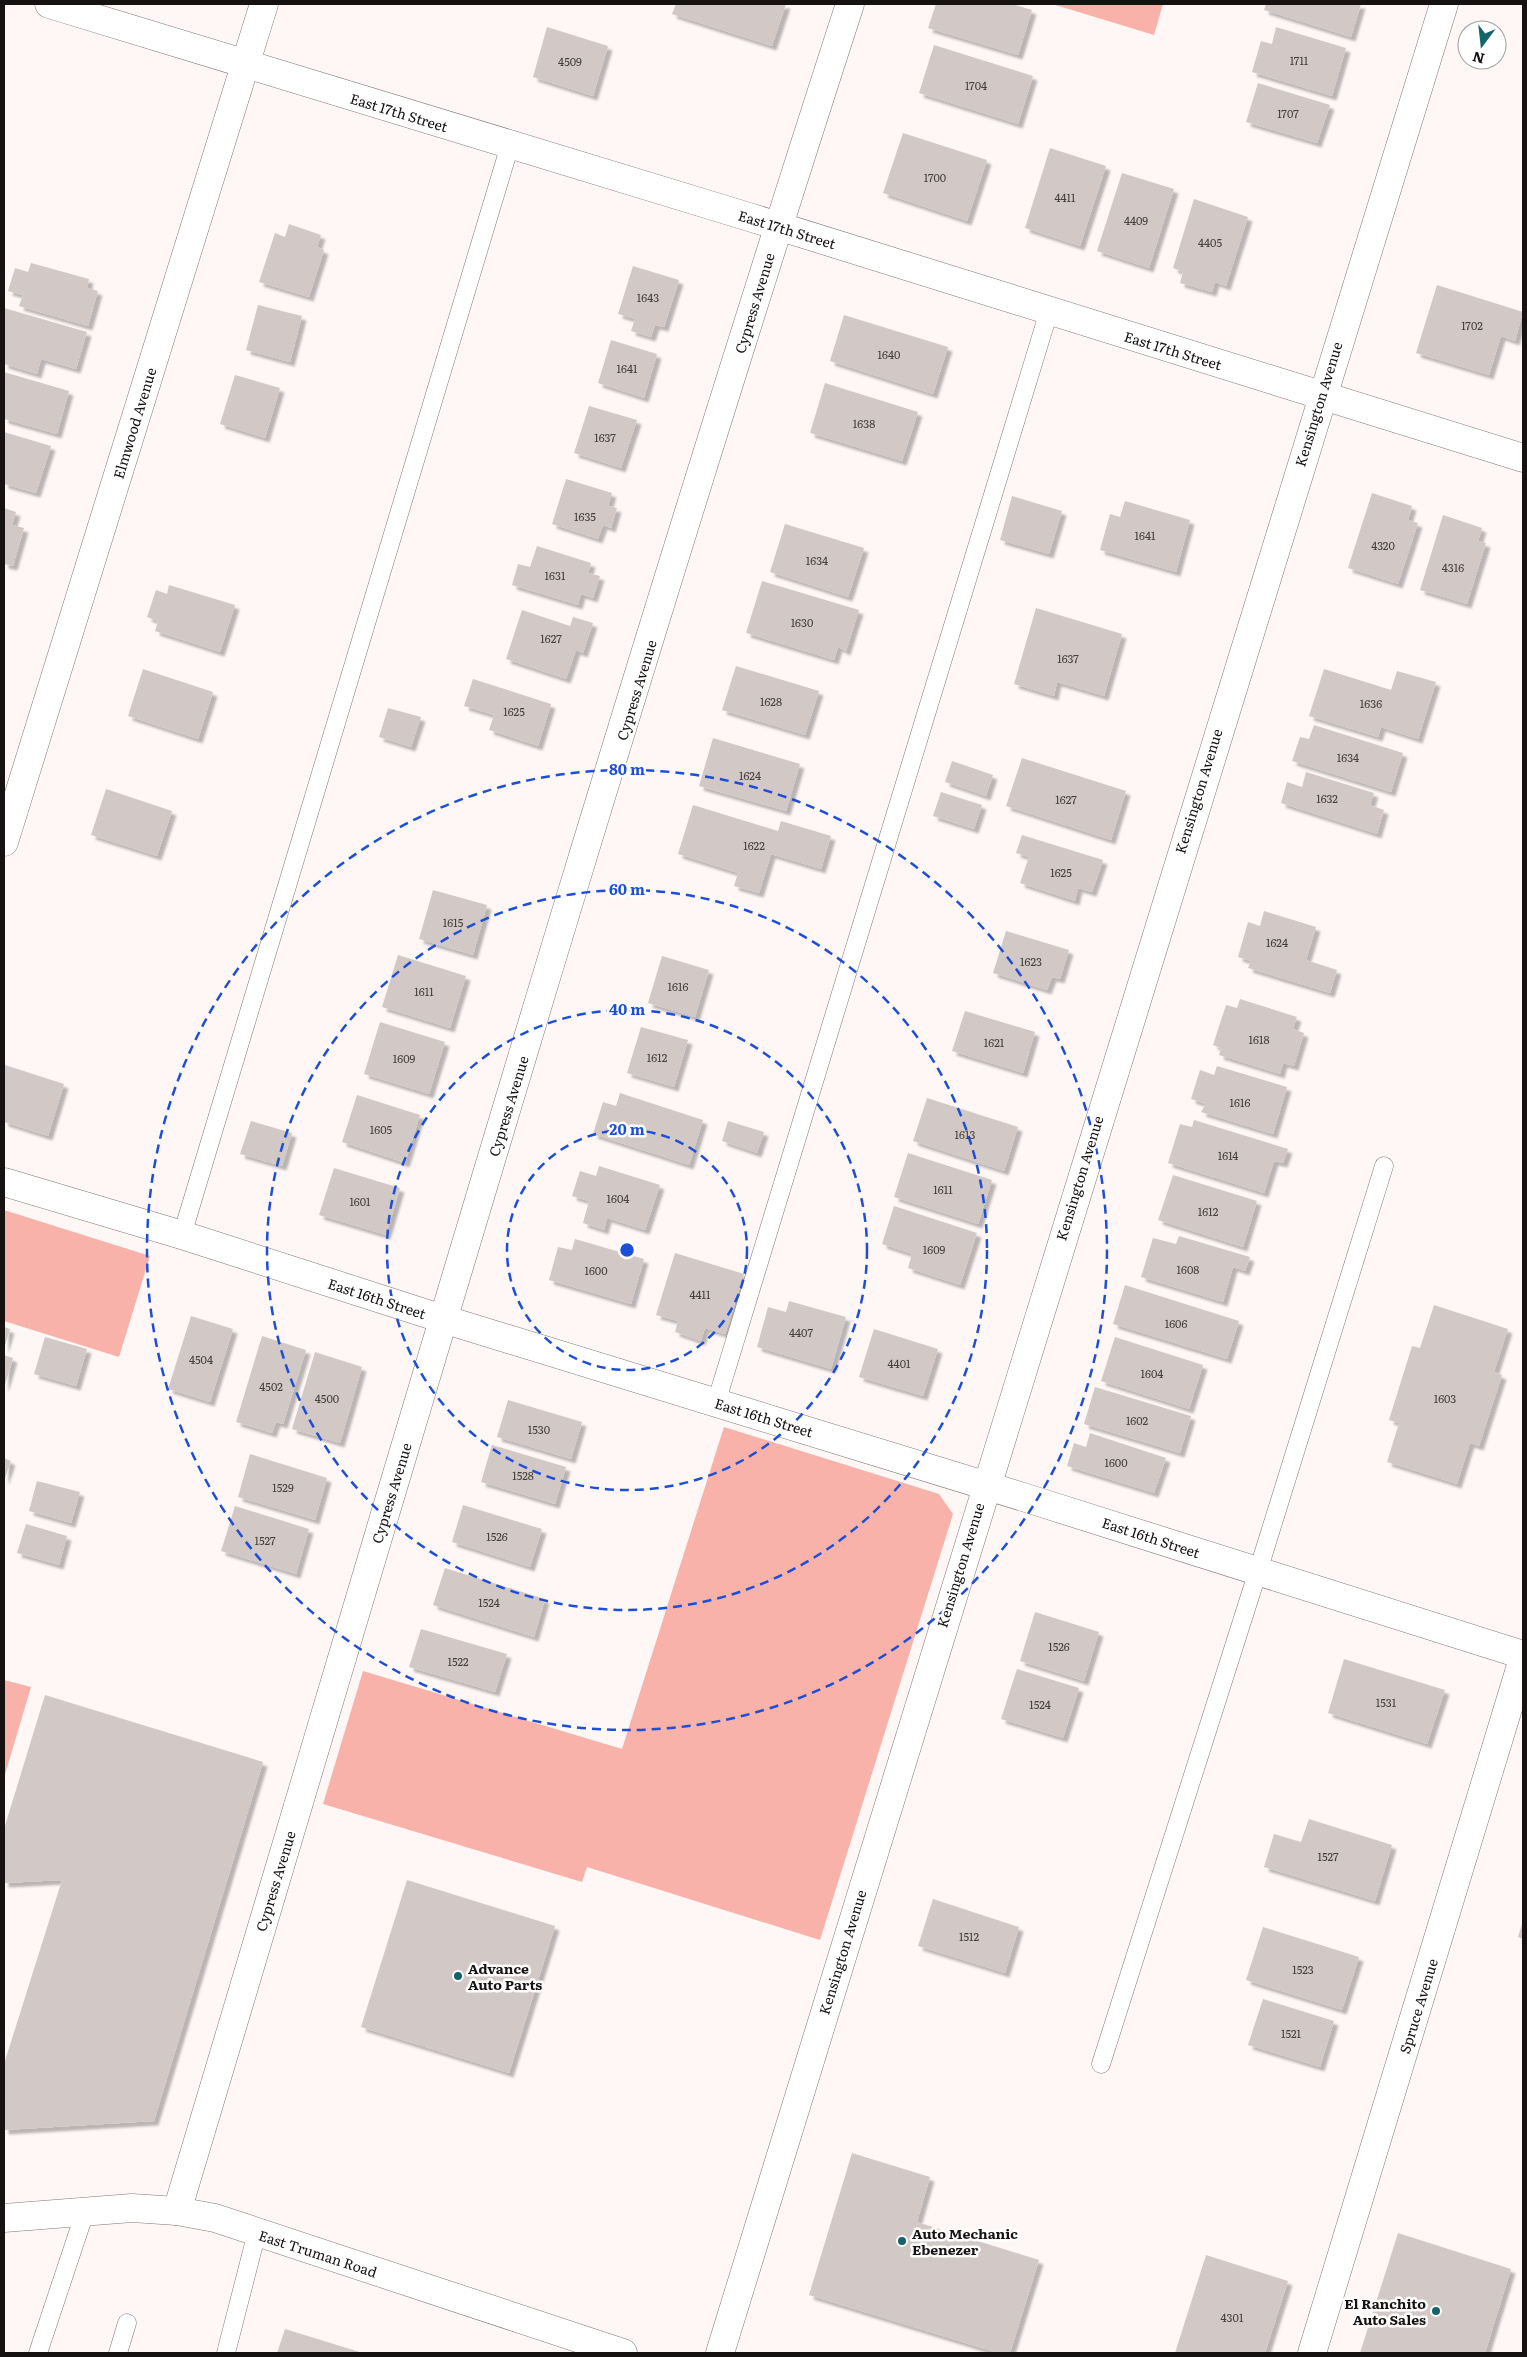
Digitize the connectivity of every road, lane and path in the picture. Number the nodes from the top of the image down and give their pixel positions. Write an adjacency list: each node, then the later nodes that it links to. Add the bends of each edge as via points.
1 (49, 4): 5 (street, East 17th Street)
2 (264, 4): 5 (street, Elmwood Avenue)
3 (850, 4): 7 (street, Cypress Avenue)
4 (1444, 4): 9 (street, Kensington Avenue)
5 (245, 65): 6 (street, East 17th Street); 11 (street, Elmwood Avenue)
6 (510, 145): 7 (street, East 17th Street); 14 (lane)
7 (778, 226): 8 (street, East 17th Street); 15 (street, Cypress Avenue)
8 (1049, 311): 9 (street, East 17th Street); 16 (lane)
9 (1320, 395): 10 (street, East 17th Street); 17 (street, Kensington Avenue)
10 (1523, 458)
11 (4, 842)
12 (1384, 1166): 18 (lane)
13 (4, 1182): 14 (street, East 16th Street)
14 (182, 1235): 15 (street, East 16th Street)
15 (443, 1319): 16 (street, East 16th Street); 22 (street, Cypress Avenue)
16 (716, 1403): 17 (street, East 16th Street)
17 (984, 1485): 18 (street, East 16th Street); 31 (street, Kensington Avenue)
18 (1258, 1571): 19 (street, East 16th Street); 21 (lane)
19 (1523, 1655)
20 (1523, 1659): 32 (street, Spruce Avenue)
21 (1101, 2064)
22 (177, 2211): 23 (street, East Truman Road, via 132,2208); 25 (street, East Truman Road, via 215,2218)
23 (85, 2212): 24 (street, East Truman Road); 28 (lane)
24 (4, 2218)
25 (257, 2232): 27 (street, East Truman Road); 30 (lane)
26 (127, 2323): 29 (lane)
27 (607, 2351)
28 (38, 2353)
29 (118, 2353)
30 (226, 2353)
31 (720, 2353)
32 (1312, 2353)

